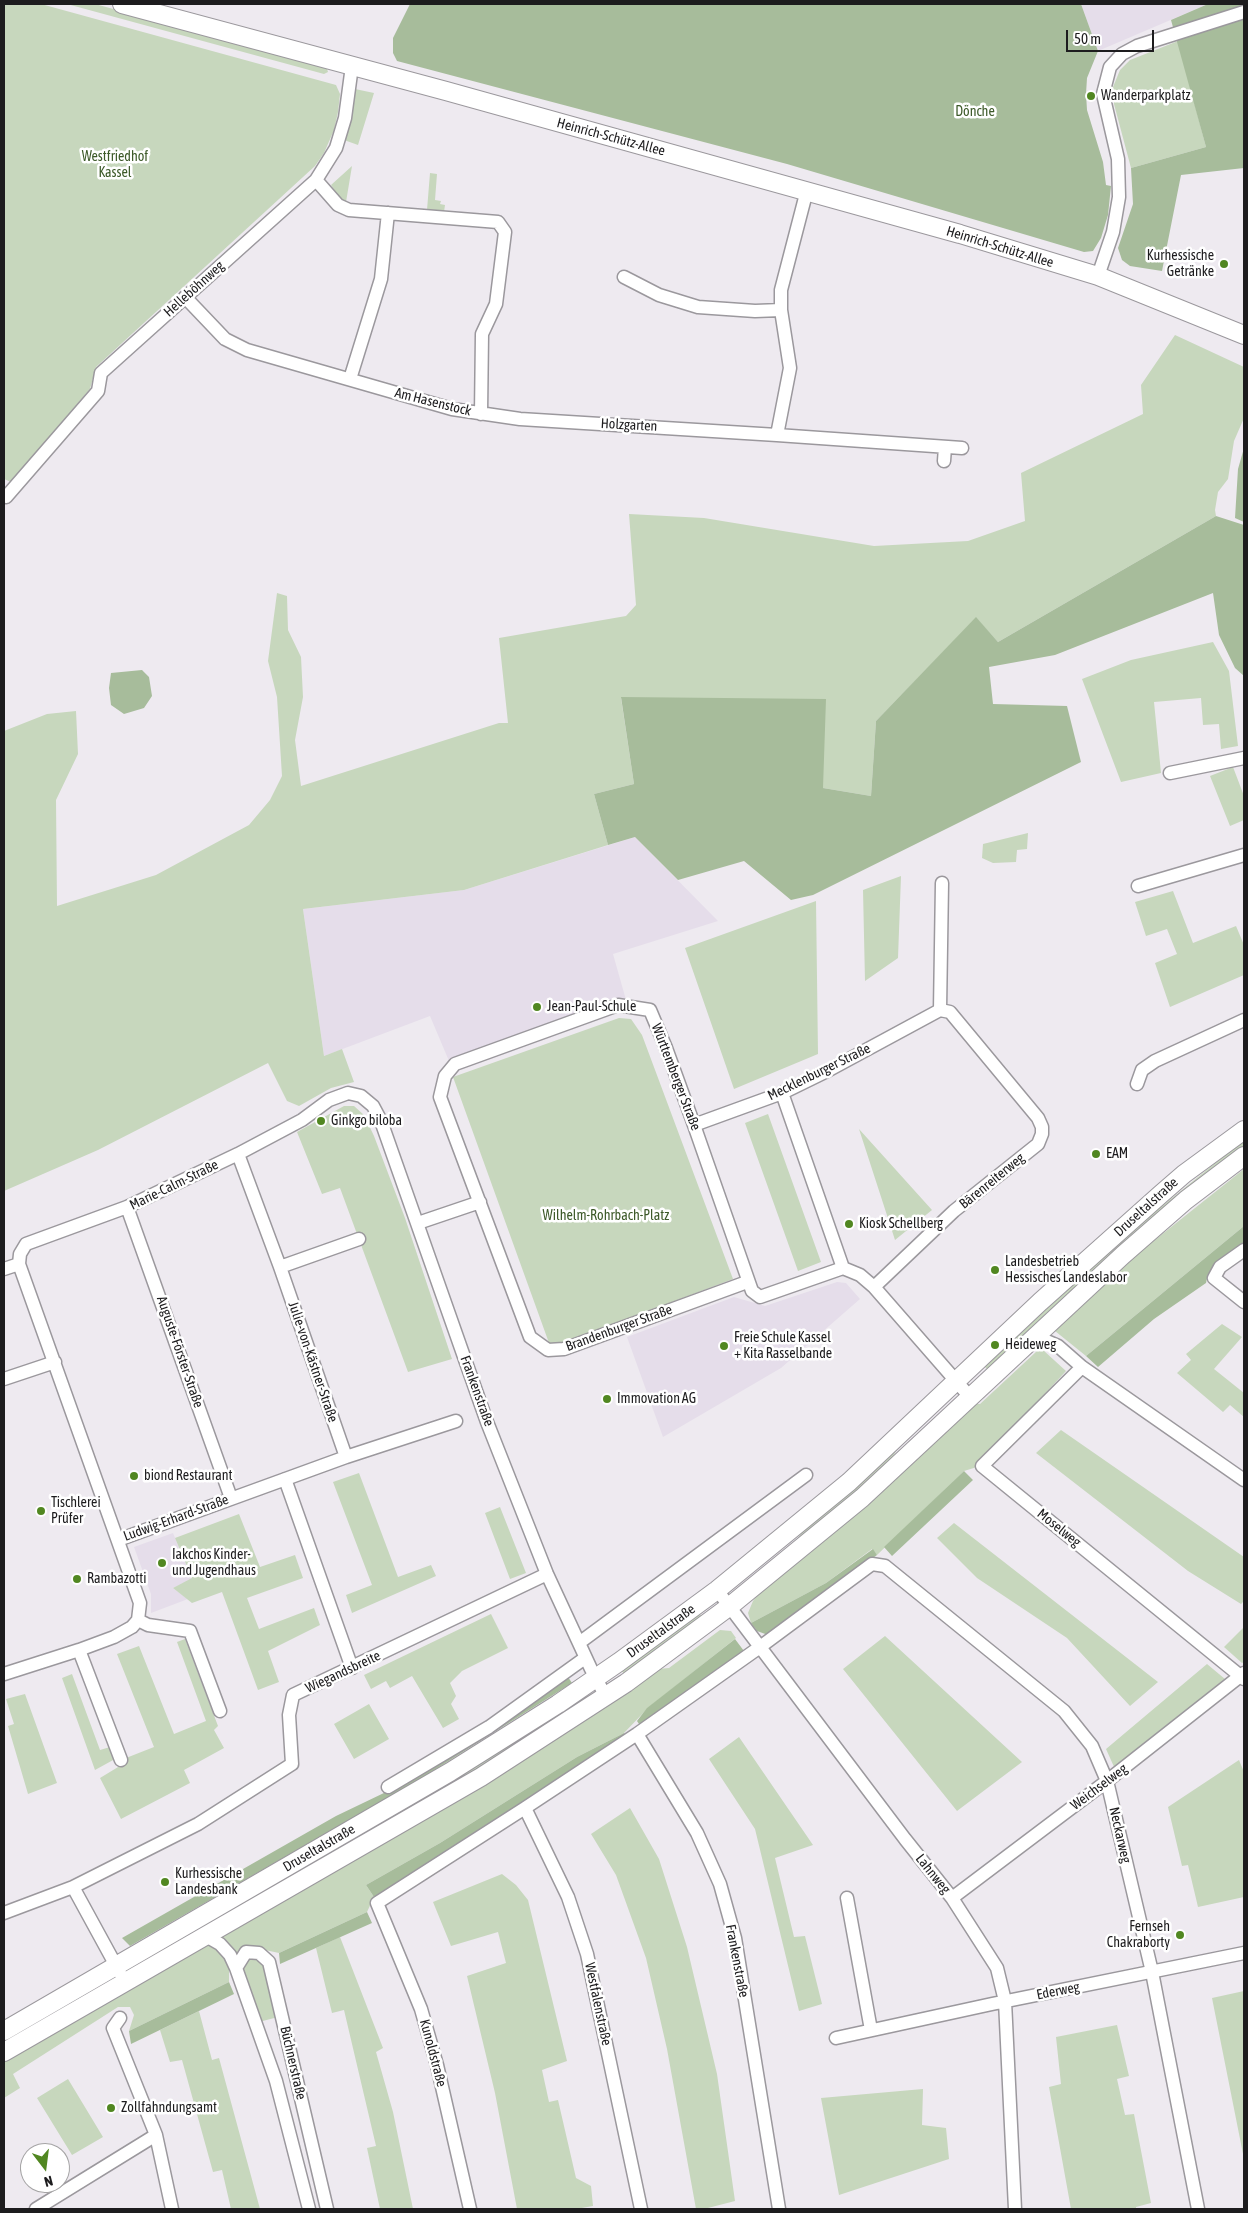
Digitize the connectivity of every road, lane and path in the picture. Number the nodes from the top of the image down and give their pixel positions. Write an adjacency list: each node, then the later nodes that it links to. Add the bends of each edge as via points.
1 (122, 4): 3 (main road, Heinrich-Schütz-Allee)
2 (1244, 12): 7 (street, via 1137,46 1122,54 1110,67 1104,94 1118,159 1119,196 1113,232)
3 (352, 66): 4 (street, Helleböhnweg, via 345,118 336,148); 5 (main road, Heinrich-Schütz-Allee)
4 (316, 180): 6 (street, Am Hasenstock, via 338,205 349,210); 9 (street, Helleböhnweg)
5 (807, 190): 7 (main road, Heinrich-Schütz-Allee); 10 (street, via 781,290)
6 (388, 213): 12 (street, via 381,279); 13 (street, Am Hasenstock, via 498,222 505,232 496,304 482,334)
7 (1098, 276): 11 (main road, Heinrich-Schütz-Allee)
8 (624, 277): 10 (street, via 660,295 698,307)
9 (185, 297): 12 (street, Am Hasenstock, via 225,339 247,350); 18 (street, Helleböhnweg, via 100,373 98,391)
10 (781, 310): 14 (street, via 790,368)
11 (1244, 335)
12 (350, 379): 13 (street, Am Hasenstock, via 452,409)
13 (481, 414): 14 (street, Holzgarten)
14 (777, 435): 15 (street, Holzgarten)
15 (945, 447): 16 (street, Holzgarten); 17 (street)
16 (962, 448)
17 (944, 461)
18 (6, 497)
19 (1244, 758): 20 (street)
20 (1170, 773)
21 (1244, 855): 23 (street)
22 (942, 883): 24 (street)
23 (1138, 886)
24 (940, 1010): 27 (street, Mecklenburger Straße); 43 (street, Bärenreiterweg, via 950,1012 1038,1118 1042,1134 1038,1144 954,1211)
25 (1244, 1020): 26 (street, via 1155,1061 1142,1070)
26 (1137, 1084)
27 (782, 1092): 29 (street, Mecklenburger Straße); 40 (street)
28 (348, 1093): 31 (street, Marie-Calm-Straße, via 329,1100 302,1120); 35 (street, Frankenstraße, via 361,1096 373,1106)
29 (694, 1125): 33 (street, Württemberger Straße, via 650,1010 618,1006 455,1064 445,1076 440,1097); 42 (street, Württemberger Straße)
30 (1244, 1130): 49 (main road, Druseltalstraße, via 1161,1194)
31 (238, 1154): 34 (street, Marie-Calm-Straße); 39 (street, Julie-von-Kästner-Straße)
32 (1244, 1156): 45 (main road, Druseltalstraße, via 1165,1218)
33 (480, 1202): 35 (street); 42 (street, Brandenburger Straße, via 530,1337 548,1350 564,1349)
34 (127, 1208): 38 (street, Marie-Calm-Straße, via 26,1244); 56 (street, Auguste-Förster-Straße)
35 (418, 1223): 58 (street, Frankenstraße, via 488,1422)
36 (359, 1239): 39 (street)
37 (1244, 1250): 44 (street, via 1220,1268 1214,1278)
38 (19, 1264): 41 (street); 46 (street)
39 (280, 1267): 52 (street, Julie-von-Kästner-Straße)
40 (843, 1268): 42 (street, via 760,1297); 43 (street, via 860,1275)
41 (4, 1269)
42 (748, 1282)
43 (874, 1287): 49 (street)
44 (1244, 1302)
45 (1035, 1336): 47 (street, via 1058,1346); 50 (main road, Druseltalstraße)
46 (55, 1362): 48 (street); 57 (street)
47 (1082, 1367): 55 (street); 68 (street, Moselweg, via 982,1466)
48 (4, 1379)
49 (956, 1382): 50 (street); 59 (main road, Druseltalstraße, via 848,1482)
50 (970, 1397): 60 (main road, Druseltalstraße, via 862,1498)
51 (456, 1421): 52 (street, Ludwig-Erhard-Straße)
52 (346, 1457): 54 (street, Ludwig-Erhard-Straße)
53 (806, 1475): 62 (street)
54 (285, 1479): 56 (street, Ludwig-Erhard-Straße); 66 (street)
55 (1244, 1480)
56 (231, 1498): 57 (street, Ludwig-Erhard-Straße)
57 (118, 1540): 61 (street, Ludwig-Erhard-Straße, via 140,1603)
58 (547, 1574): 62 (street, Frankenstraße); 66 (street, Wiegandsbreite)
59 (717, 1590): 60 (street, Lahnweg); 69 (main road, Druseltalstraße)
60 (730, 1606): 63 (street, Lahnweg); 70 (main road, Druseltalstraße)
61 (138, 1620): 64 (street, via 132,1627); 71 (street, via 190,1631)
62 (579, 1643): 65 (street, Frankenstraße)
63 (760, 1647): 72 (street); 74 (street, Neckarweg, via 872,1564 885,1566 1064,1711 1092,1746); 79 (street, Lahnweg)
64 (79, 1650): 67 (street); 73 (street)
65 (585, 1658): 69 (street, Frankenstraße); 75 (street, via 489,1727)
66 (352, 1668): 77 (street, Wiegandsbreite, via 293,1695 289,1715 292,1764 198,1824)
67 (4, 1674)
68 (1243, 1676): 74 (street, Weichselweg)
69 (596, 1678): 70 (street, Frankenstraße); 83 (main road, Druseltalstraße, via 450,1772)
70 (606, 1697): 81 (main road, Druseltalstraße, via 481,1777)
71 (220, 1711)
72 (636, 1734): 76 (street); 100 (street, Frankenstraße, via 698,1833 720,1884 735,1938)
73 (121, 1760)
74 (1108, 1781): 79 (street, Weichselweg); 85 (street, Neckarweg)
75 (388, 1787)
76 (525, 1808): 98 (street, Kunoldstraße, via 377,1903 421,2009); 99 (street, Westfalenstraße, via 568,1897 587,1954)
77 (72, 1887): 80 (street, Wiegandsbreite); 83 (street)
78 (847, 1898): 89 (street)
79 (952, 1898): 87 (street, Lahnweg, via 997,1968)
80 (4, 1913)
81 (206, 1936): 84 (street, Büchnerstraße, via 220,1944); 86 (main road, Druseltalstraße)
82 (1244, 1953): 85 (street, Ederweg)
83 (116, 1966): 86 (street); 90 (main road, Druseltalstraße)
84 (236, 1968): 96 (street, Büchnerstraße, via 276,2081); 97 (street, Büchnerstraße, via 246,1952 259,1953 269,1962)
85 (1152, 1972): 87 (street, Ederweg); 102 (street, Neckarweg)
86 (125, 1983): 92 (main road, Druseltalstraße)
87 (1005, 2001): 89 (street, Ederweg); 101 (street, Lahnweg)
88 (120, 2018): 93 (street, via 113,2028)
89 (871, 2030): 91 (street, Ederweg)
90 (4, 2031)
91 (836, 2038)
92 (4, 2052)
93 (156, 2135): 94 (street); 95 (street)
94 (36, 2209)
95 (172, 2209)
96 (309, 2209)
97 (327, 2209)
98 (470, 2209)
99 (641, 2209)
100 (779, 2209)
101 (1015, 2209)
102 (1198, 2209)

